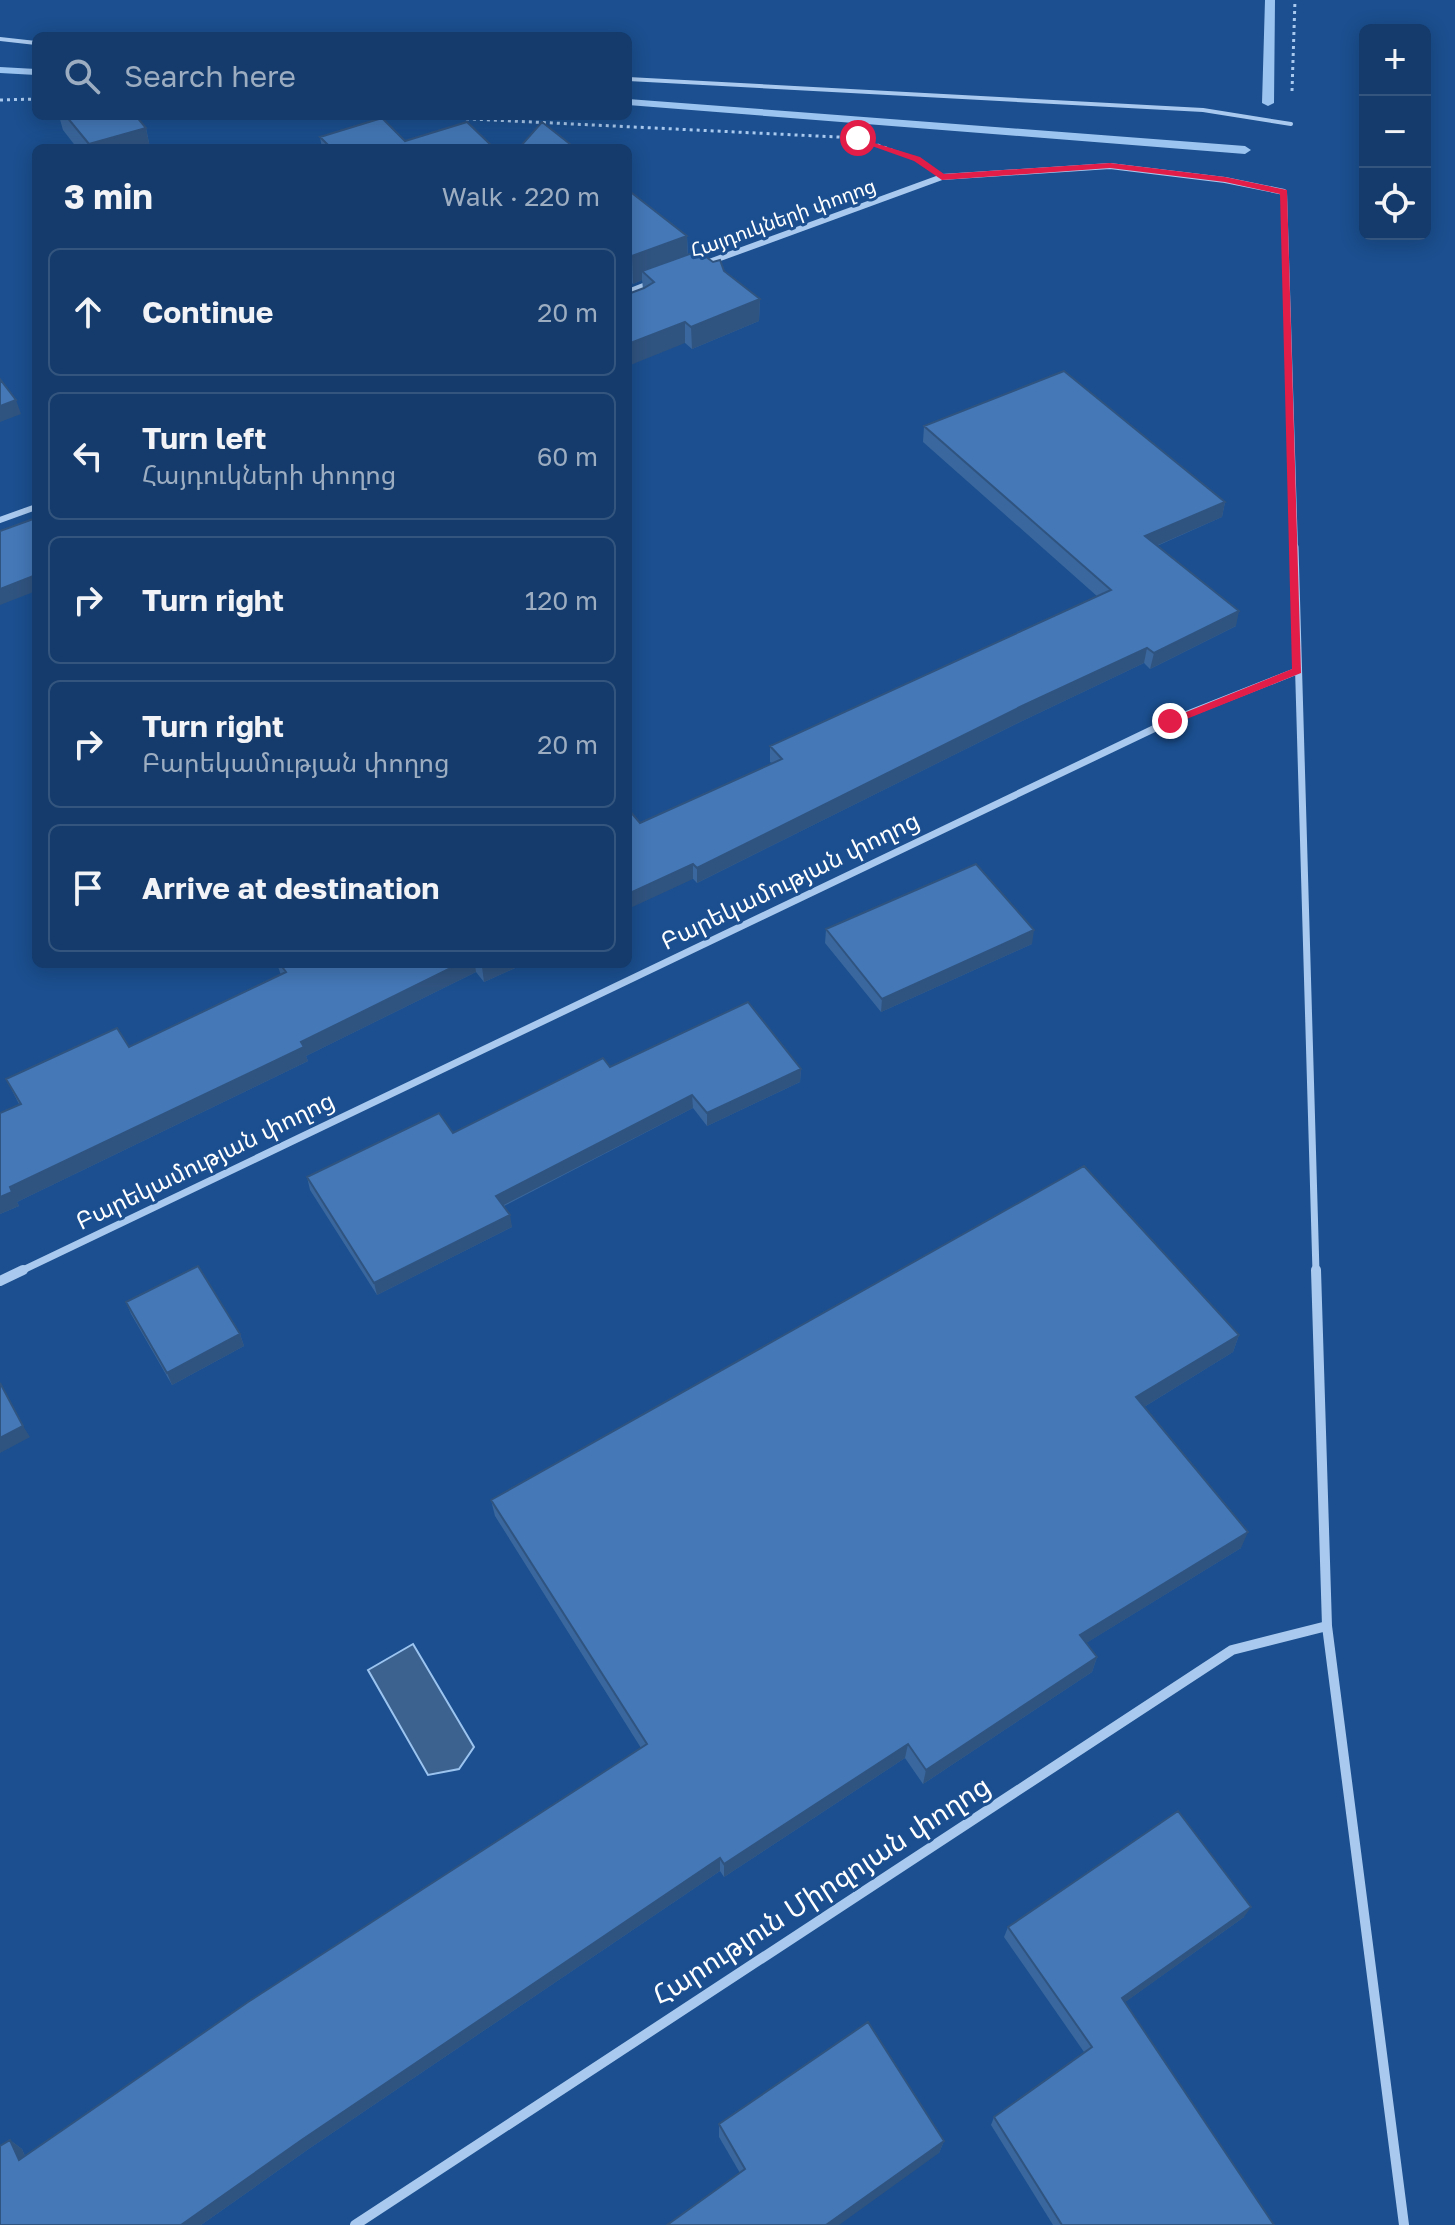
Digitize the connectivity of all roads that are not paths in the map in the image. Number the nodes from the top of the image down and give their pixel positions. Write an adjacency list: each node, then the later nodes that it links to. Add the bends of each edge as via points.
1 (0, 39): 2 (lane)
2 (32, 43)
3 (632, 79): 4 (lane, via 1203,110)
4 (1291, 124)
5 (688, 270): 10 (street, Հայդուկների փողոց, via 942,177 1110,166 1284,192)
6 (658, 281): 7 (street)
7 (632, 291)
8 (32, 508): 9 (street)
9 (0, 520)
10 (1297, 671): 11 (street, Բարեկամության փողոց, via 1170,721); 12 (street)
11 (0, 1281)
12 (1327, 1626): 13 (street, Հարություն Միրզոյան փողոց, via 1232,1650); 14 (street)
13 (355, 2225)
14 (1404, 2225)

